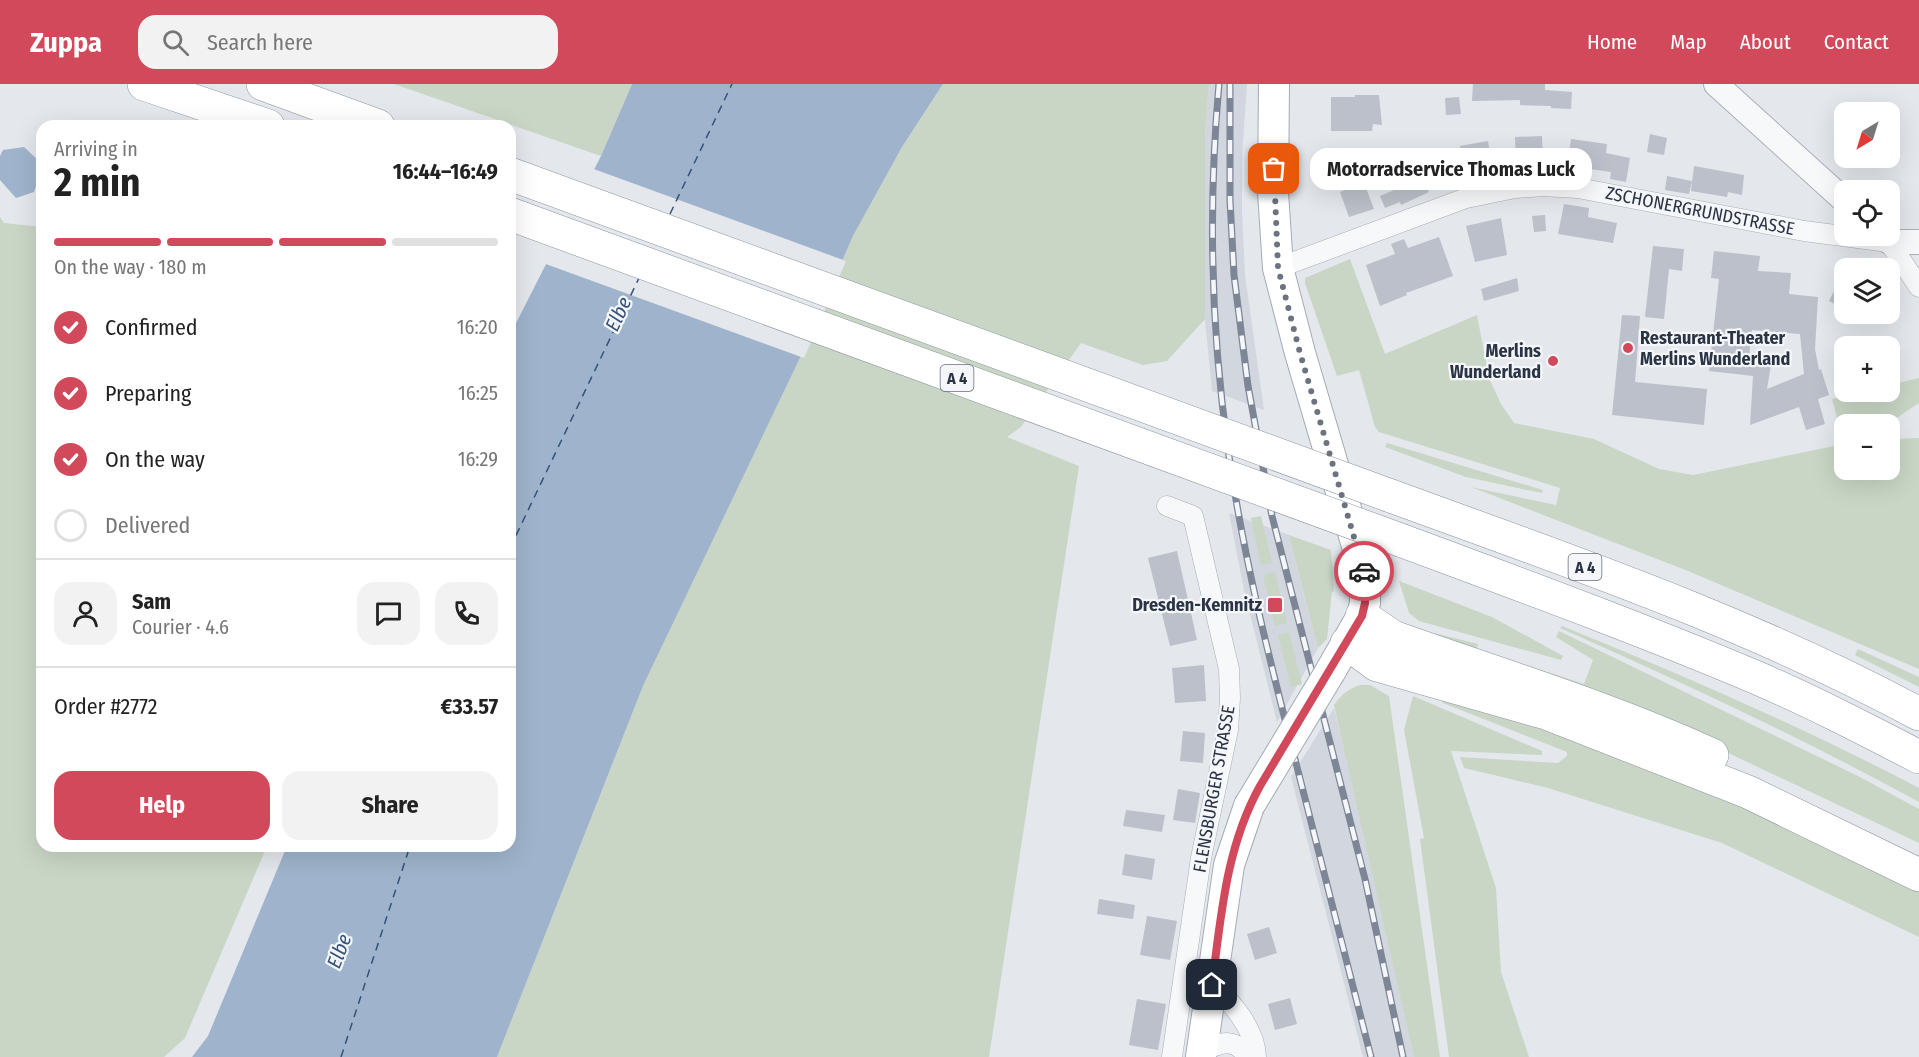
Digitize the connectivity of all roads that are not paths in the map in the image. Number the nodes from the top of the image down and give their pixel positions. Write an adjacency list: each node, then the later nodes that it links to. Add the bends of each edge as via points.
1 (144, 84): 5 (highway)
2 (263, 84): 6 (highway)
3 (1274, 84): 14 (main road, via 1273,192)
4 (1716, 84): 8 (street)
5 (252, 120)
6 (362, 120)
7 (516, 176): 18 (highway, A 4, bridge, via 1622,581 1777,646)
8 (1834, 191)
9 (516, 216): 19 (highway, A 4, bridge, via 1608,616 1757,678)
10 (1834, 234): 14 (street, ZSCHONERGRUNDSTRASSE, via 1578,188 1543,186 1466,198)
11 (1900, 240): 12 (street, ZSCHONERGRUNDSTRASSE)
12 (1919, 242)
13 (1891, 246): 15 (street)
14 (1278, 268): 17 (main road, via 1365,573 1365,603)
15 (1919, 287)
16 (1167, 506): 24 (street, FLENSBURGER STRASSE, via 1193,516 1229,669 1230,698 1228,730 1201,858)
17 (1354, 630): 20 (highway, via 1393,637 1666,734); 21 (highway, via 1377,665 1546,713 1727,783); 22 (main road, bridge, via 1249,806 1229,865)
18 (1919, 714)
19 (1919, 757)
20 (1919, 854)
21 (1919, 875)
22 (1212, 985): 23 (main road); 26 (street, via 1243,1017)
23 (1201, 1054): 25 (street, via 1222,1043 1233,1043)
24 (1172, 1057)
25 (1248, 1057)
26 (1256, 1057)

